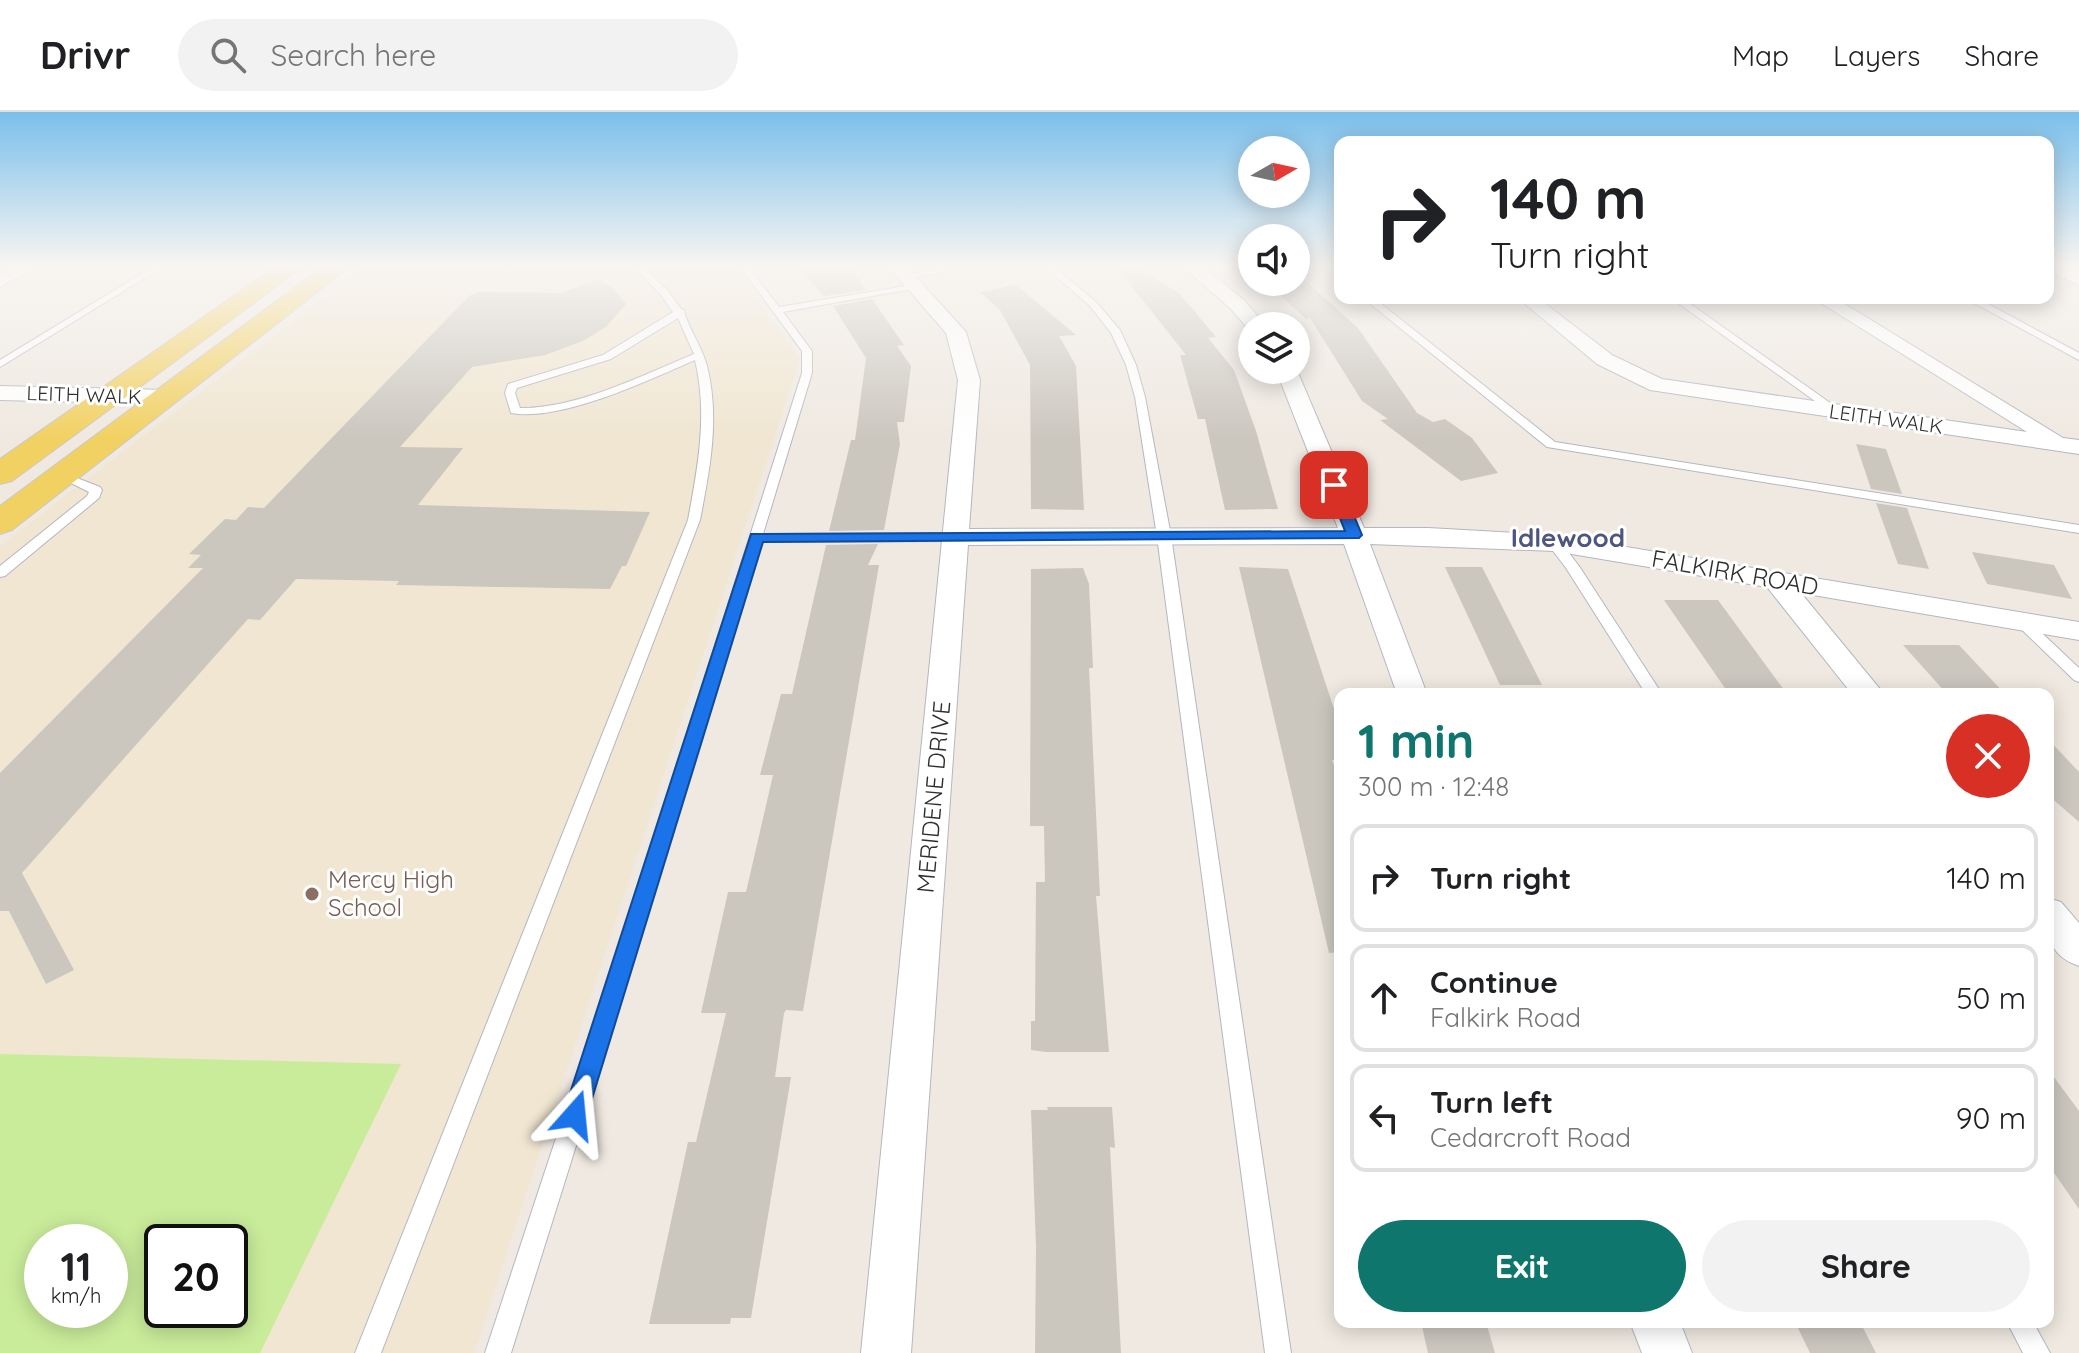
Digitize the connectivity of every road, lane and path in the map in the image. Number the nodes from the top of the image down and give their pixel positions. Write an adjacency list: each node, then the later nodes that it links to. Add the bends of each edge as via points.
1 (67, 323): 16 (lane)
2 (213, 323): 19 (main road)
3 (265, 323): 20 (main road)
4 (663, 323): 14 (lane, via 607,357 512,386 515,411 598,394)
5 (687, 323): 14 (lane)
6 (788, 323): 30 (lane, via 807,351 807,373)
7 (948, 323): 29 (street, MERIDENE DRIVE, via 963,350 969,380)
8 (1109, 323): 28 (lane, via 1131,365 1140,397)
9 (1399, 323): 26 (lane, via 1551,445)
10 (1557, 323): 21 (street, LEITH WALK, via 1622,372 1658,385)
11 (1711, 323): 21 (lane)
12 (1863, 323): 22 (street)
13 (2016, 323): 15 (lane)
14 (699, 355): 44 (lane, via 709,433 694,520)
15 (2079, 357)
16 (0, 364)
17 (1293, 384): 27 (street)
18 (0, 393): 19 (street, LEITH WALK)
19 (109, 396): 20 (street, LEITH WALK); 24 (main road)
20 (168, 397): 23 (main road)
21 (1837, 412): 22 (street, LEITH WALK)
22 (2073, 449)
23 (70, 471): 25 (main road); 32 (lane, via 71,480 96,490 93,498)
24 (0, 474)
25 (0, 523)
26 (2079, 529)
27 (1354, 535): 28 (street, FALKIRK ROAD); 31 (street, FALKIRK ROAD); 37 (street)
28 (1164, 536): 29 (street, FALKIRK ROAD); 47 (lane)
29 (957, 537): 30 (lane); 46 (street, MERIDENE DRIVE)
30 (757, 538): 45 (lane)
31 (1554, 543): 33 (street, FALKIRK ROAD); 38 (lane)
32 (0, 573)
33 (1776, 580): 34 (street, FALKIRK ROAD); 39 (street)
34 (2022, 622): 35 (street, FALKIRK ROAD); 36 (lane)
35 (2079, 631)
36 (2079, 677)
37 (1410, 688)
38 (1650, 688)
39 (1864, 688)
40 (2054, 920): 41 (street)
41 (2079, 950)
42 (1657, 1328): 48 (street)
43 (2022, 1328): 49 (lane)
44 (368, 1353)
45 (498, 1353)
46 (886, 1353)
47 (1278, 1353)
48 (1667, 1353)
49 (2037, 1353)

